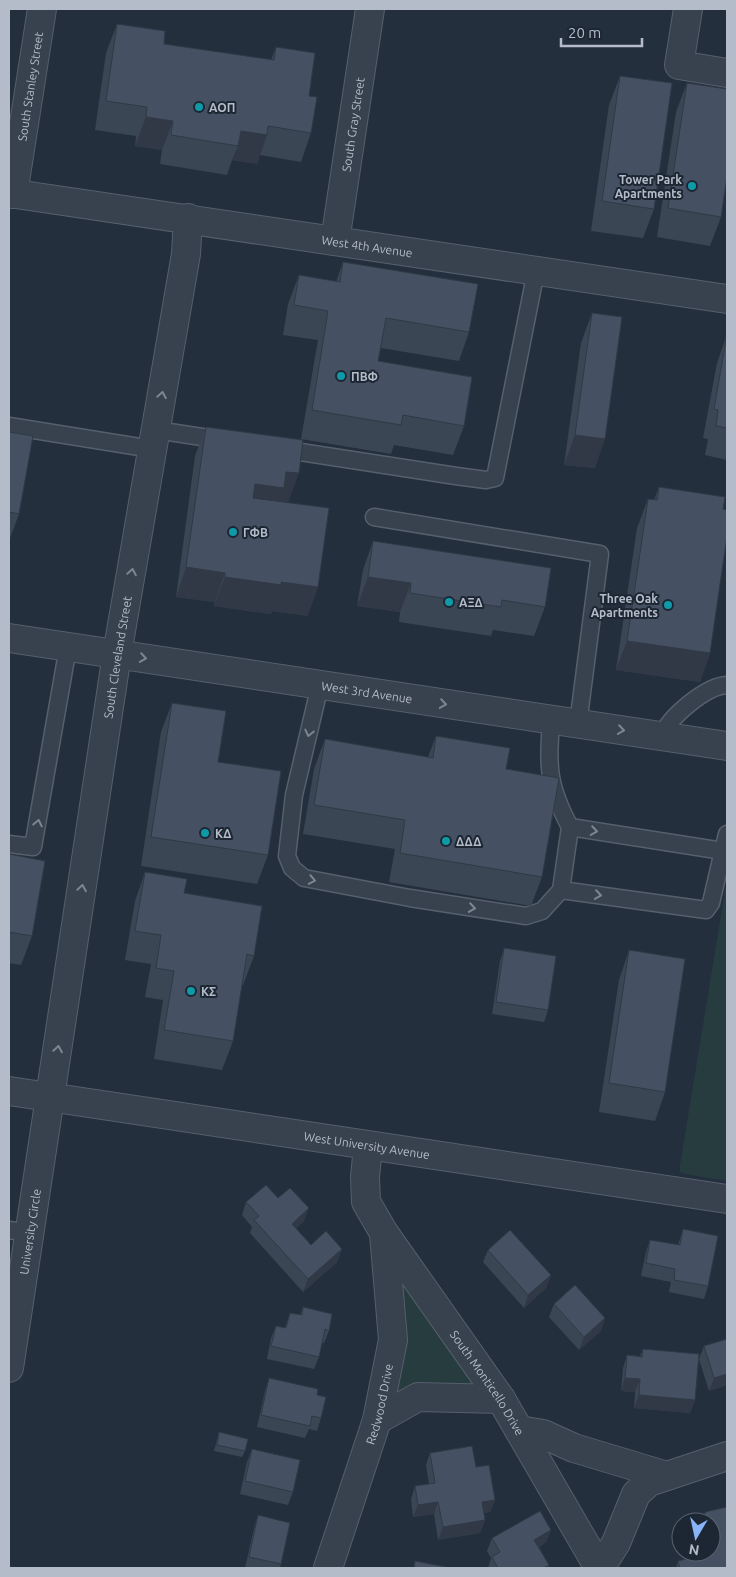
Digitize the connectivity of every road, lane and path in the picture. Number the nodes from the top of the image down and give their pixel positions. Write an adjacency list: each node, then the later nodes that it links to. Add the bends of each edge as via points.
1 (42, 9): 5 (street, South Stanley Street)
2 (370, 9): 7 (street, South Gray Street)
3 (688, 9): 4 (street, via 679,65)
4 (727, 73)
5 (11, 193): 6 (street, West 4th Avenue)
6 (188, 218): 7 (street, West 4th Avenue); 11 (street, South Cleveland Street, one-way to 6, via 186,254)
7 (335, 241): 8 (street, West 4th Avenue)
8 (536, 271): 9 (street, West 4th Avenue); 13 (lane, via 495,478 456,476)
9 (727, 299)
10 (9, 426): 11 (lane)
11 (154, 440): 12 (lane); 17 (street, South Cleveland Street, one-way to 11)
12 (233, 442)
13 (262, 446)
14 (374, 517): 21 (lane, via 600,554)
15 (9, 638): 16 (street, West 3rd Avenue)
16 (68, 647): 17 (street, West 3rd Avenue); 26 (lane, one-way to 16, via 33,847)
17 (118, 654): 18 (street, West 3rd Avenue, one-way to 18); 30 (street, South Cleveland Street, one-way to 17)
18 (320, 685): 20 (street, West 3rd Avenue, one-way to 20); 28 (lane, one-way to 28, via 294,795 287,856 292,868 304,878 526,916 542,911)
19 (727, 686): 22 (lane, via 719,686 685,707 667,724)
20 (551, 720): 21 (street, West 3rd Avenue); 24 (lane, via 548,763 551,785)
21 (578, 724): 22 (street, West 3rd Avenue, one-way to 22)
22 (662, 736): 23 (street, West 3rd Avenue)
23 (727, 746)
24 (570, 827): 27 (lane, one-way to 27); 28 (lane)
25 (727, 834): 27 (lane)
26 (9, 844)
27 (723, 851): 28 (lane, one-way to 27, via 706,910 711,903)
28 (561, 890)
29 (9, 1091): 30 (street, West University Avenue)
30 (50, 1097): 31 (street, West University Avenue); 33 (street, University Circle)
31 (368, 1146): 32 (street, West University Avenue); 34 (street, South Monticello Drive, via 364,1177 366,1202)
32 (727, 1199)
33 (19, 1232): 35 (street, University Circle)
34 (384, 1233): 36 (street, South Monticello Drive); 37 (street, Redwood Drive, via 392,1340)
35 (9, 1368)
36 (501, 1399): 37 (street, via 418,1397); 38 (street, South Monticello Drive)
37 (377, 1420): 41 (street, Redwood Drive)
38 (519, 1430): 40 (street, via 543,1434 574,1448); 42 (street, South Monticello Drive)
39 (727, 1456): 40 (street)
40 (667, 1476): 42 (street, via 648,1482 636,1494 616,1543)
41 (328, 1568)
42 (600, 1568)

